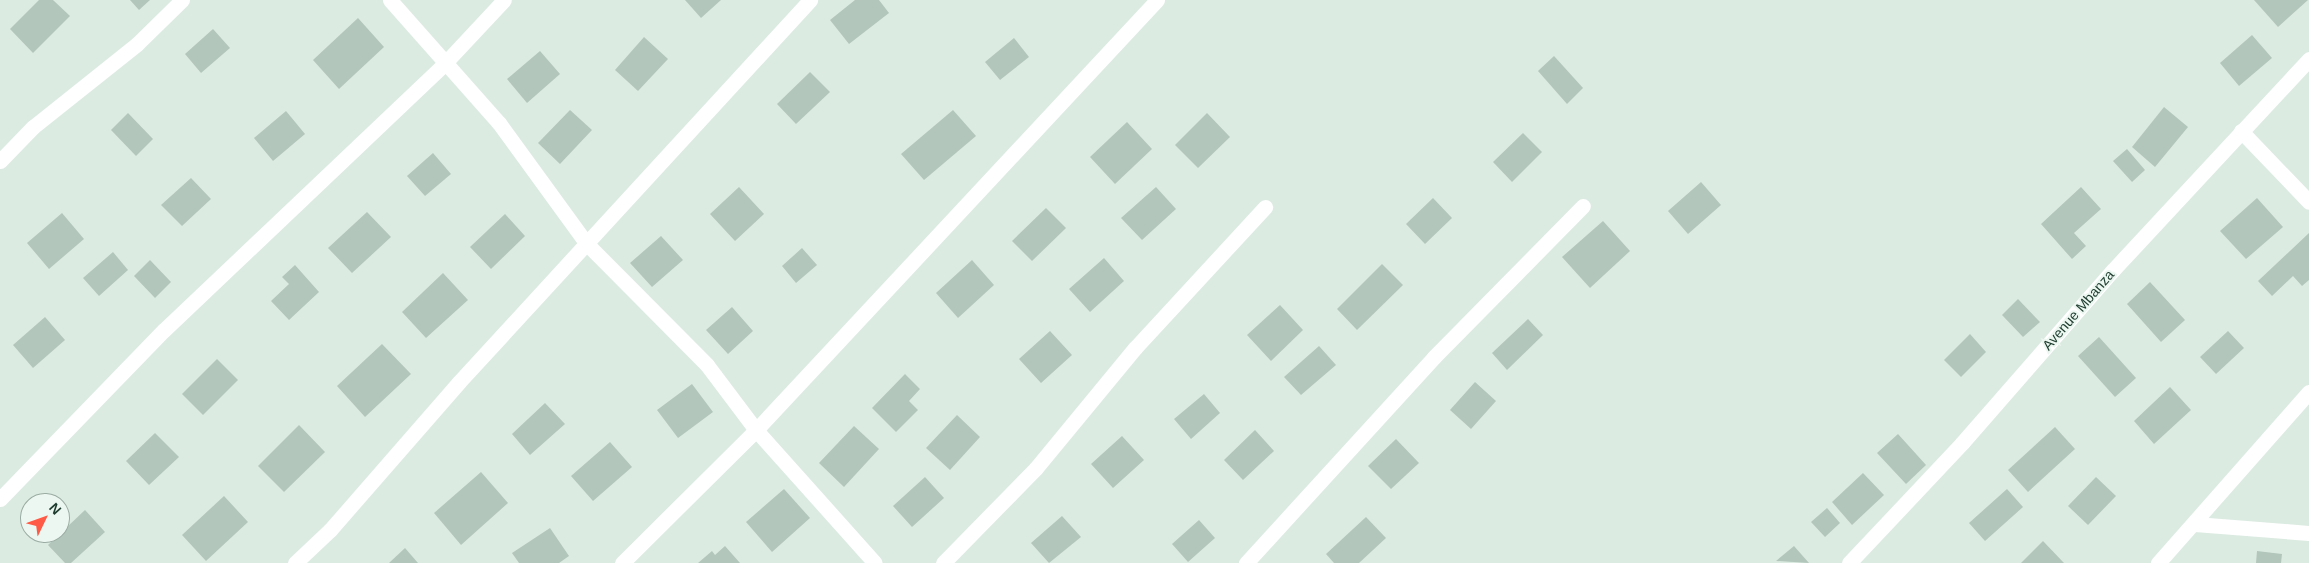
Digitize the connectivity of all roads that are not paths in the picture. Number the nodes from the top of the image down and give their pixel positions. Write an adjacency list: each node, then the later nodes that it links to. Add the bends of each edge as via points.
1 (182, 0): 9 (street, via 137,44 33,127)
2 (390, 0): 7 (street)
3 (504, 0): 7 (street)
4 (810, 0): 13 (street)
5 (1157, 0): 15 (street)
6 (2309, 59): 8 (street, Avenue Mbanza)
7 (445, 62): 13 (street, via 499,123); 16 (street, via 164,330)
8 (2242, 132): 10 (street); 24 (street, Avenue Mbanza, via 2113,270 1962,443)
9 (0, 162)
10 (2309, 202)
11 (1583, 206): 23 (street, via 1434,357)
12 (1265, 207): 22 (street, via 1135,348 1036,468)
13 (587, 244): 15 (street, via 707,365); 19 (street, via 459,382 330,530)
14 (2309, 392): 17 (street)
15 (756, 430): 20 (street); 21 (street)
16 (0, 499)
17 (2195, 524): 18 (street); 25 (street)
18 (2309, 533)
19 (295, 563)
20 (622, 563)
21 (875, 563)
22 (943, 563)
23 (1246, 563)
24 (1849, 563)
25 (2158, 563)

